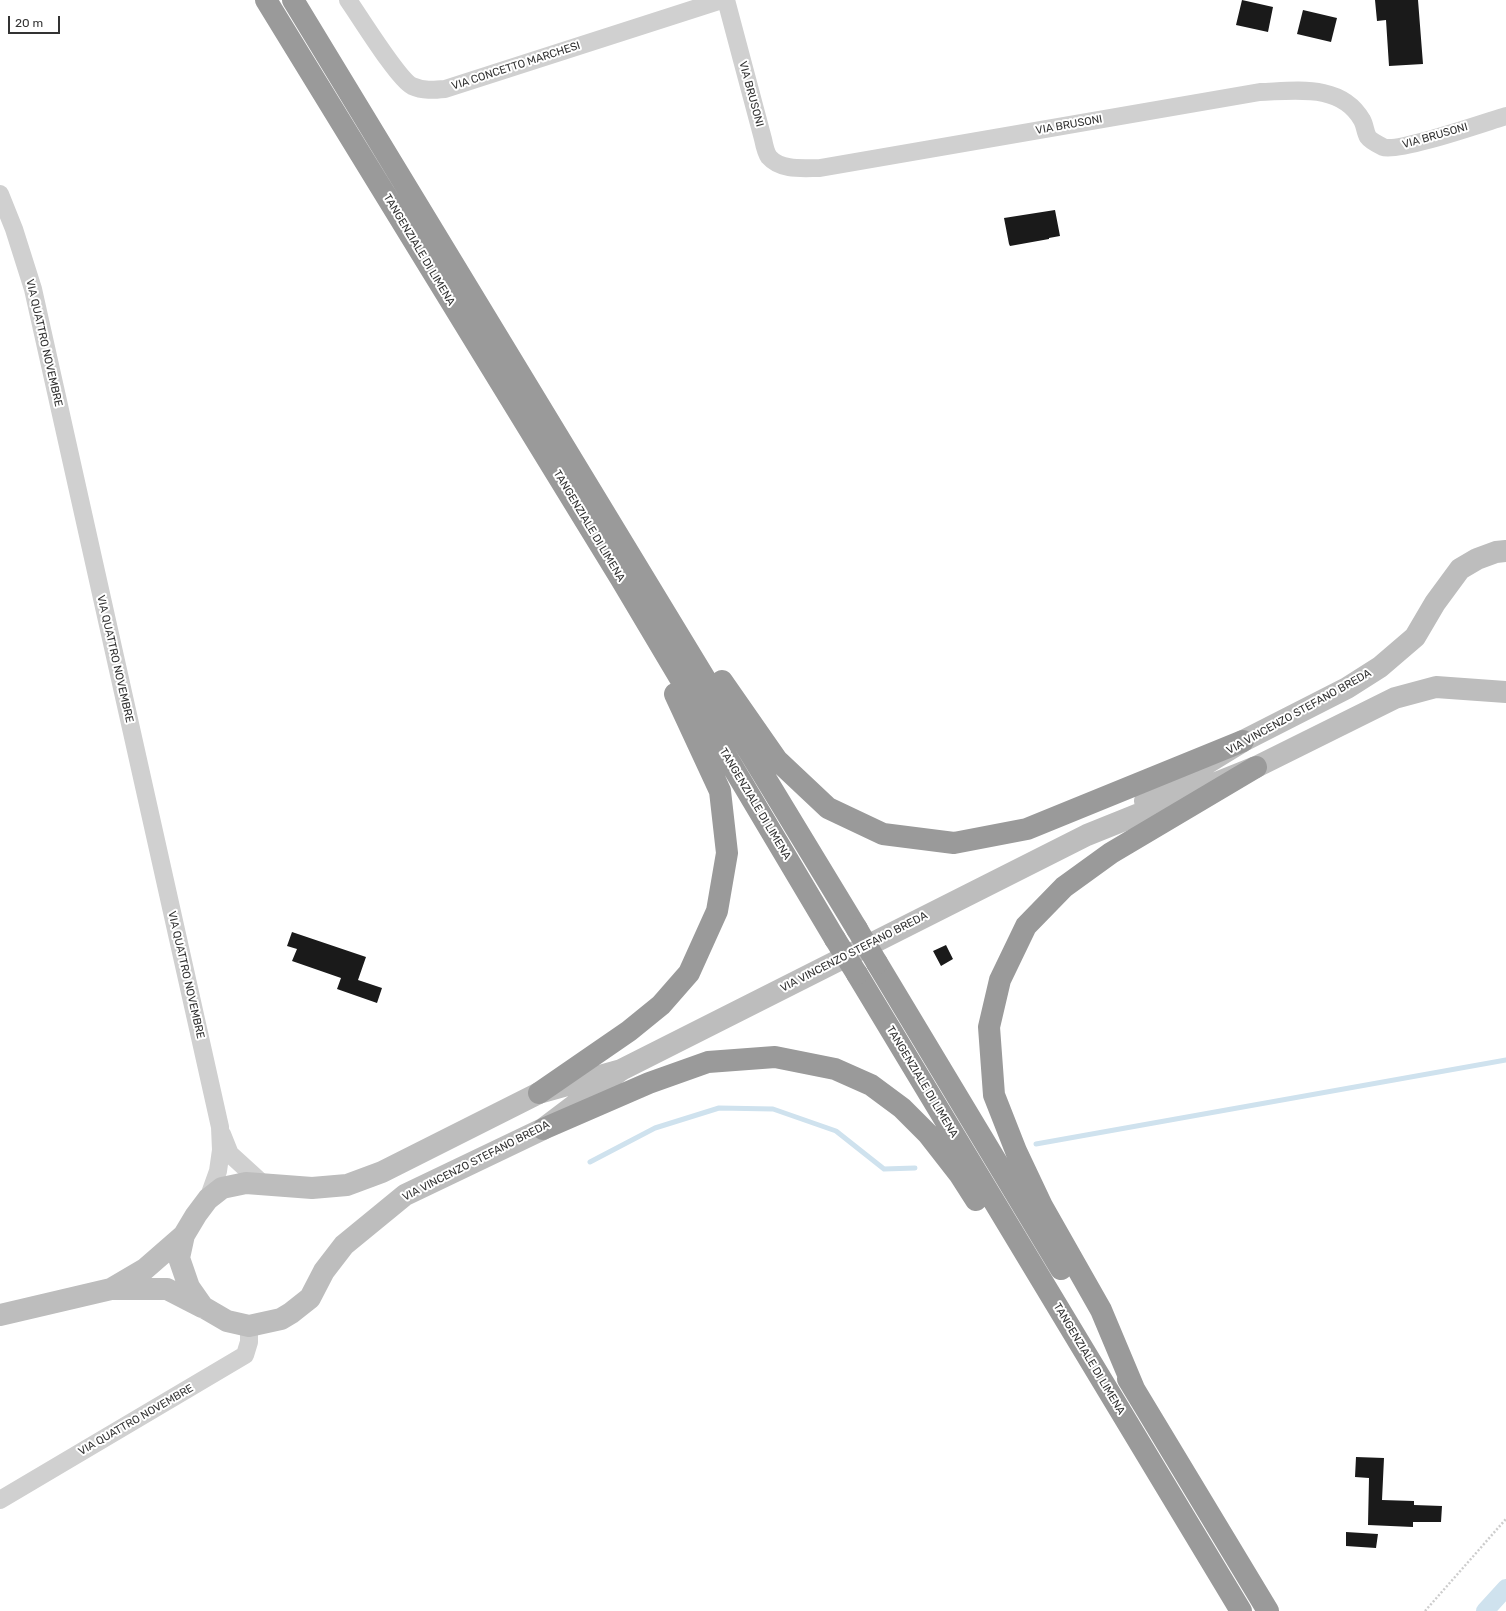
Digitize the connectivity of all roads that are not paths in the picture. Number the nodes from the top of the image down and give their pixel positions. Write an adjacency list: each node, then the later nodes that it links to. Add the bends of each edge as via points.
1 (266, 0): 10 (highway, TANGENZIALE DI LIMENA)
2 (293, 0): 8 (highway, TANGENZIALE DI LIMENA)
3 (348, 0): 4 (street, VIA CONCETTO MARCHESI, via 400,75 411,85 428,90 445,89)
4 (722, 0)
5 (726, 0): 6 (street, VIA BRUSONI, via 769,157 796,169 820,168 1260,92 1306,90 1331,94 1350,106 1362,120 1368,137 1384,148 1405,146)
6 (1506, 116)
7 (0, 194): 17 (street, VIA QUATTRO NOVEMBRE, via 33,289)
8 (616, 530): 12 (highway, via 678,608 726,688 777,760 828,808 883,834 954,843 1027,829); 26 (highway, TANGENZIALE DI LIMENA, bridge)
9 (1506, 551): 12 (street, VIA VINCENZO STEFANO BREDA, via 1477,559 1460,569 1434,603 1414,637 1380,667 1347,688)
10 (621, 579): 16 (highway, via 720,791 727,853 717,911 689,973 661,1005 629,1031); 27 (highway, TANGENZIALE DI LIMENA, bridge)
11 (1506, 692): 13 (street, VIA VINCENZO STEFANO BREDA, via 1436,687 1395,698)
12 (1244, 741): 14 (street, VIA VINCENZO STEFANO BREDA)
13 (1256, 767): 14 (street, VIA VINCENZO STEFANO BREDA); 26 (highway, via 1111,853 1064,887 1026,926 1000,980 989,1027 994,1095 1013,1144 1042,1206 1101,1310)
14 (1087, 836): 15 (street, VIA VINCENZO STEFANO BREDA)
15 (621, 1070): 16 (street, VIA VINCENZO STEFANO BREDA); 18 (street, VIA VINCENZO STEFANO BREDA)
16 (539, 1093): 19 (street, VIA VINCENZO STEFANO BREDA, via 382,1172 347,1185 312,1188)
17 (220, 1127): 19 (street, VIA QUATTRO NOVEMBRE, via 230,1154); 20 (street, VIA QUATTRO NOVEMBRE, via 219,1164)
18 (543, 1129): 25 (street, VIA VINCENZO STEFANO BREDA, via 405,1195 344,1245 324,1271 310,1298 281,1319); 27 (highway, via 649,1083 708,1062 775,1057 835,1069 871,1085 907,1113 928,1134 960,1175 1065,1338)
19 (264, 1185): 20 (street, VIA VINCENZO STEFANO BREDA, via 246,1183 222,1188)
20 (208, 1199): 21 (street, VIA VINCENZO STEFANO BREDA)
21 (184, 1235): 22 (street, VIA VINCENZO STEFANO BREDA, via 145,1269); 23 (street, VIA VINCENZO STEFANO BREDA, via 179,1258 189,1287)
22 (111, 1289): 23 (street, VIA VINCENZO STEFANO BREDA, via 167,1289); 24 (street, VIA VINCENZO STEFANO BREDA)
23 (203, 1307): 25 (street, VIA VINCENZO STEFANO BREDA, via 228,1321)
24 (0, 1315)
25 (249, 1326): 28 (street, VIA QUATTRO NOVEMBRE, via 246,1355)
26 (1135, 1391): 30 (highway, TANGENZIALE DI LIMENA)
27 (1112, 1398): 29 (highway, TANGENZIALE DI LIMENA)
28 (0, 1500)
29 (1241, 1611)
30 (1268, 1611)

